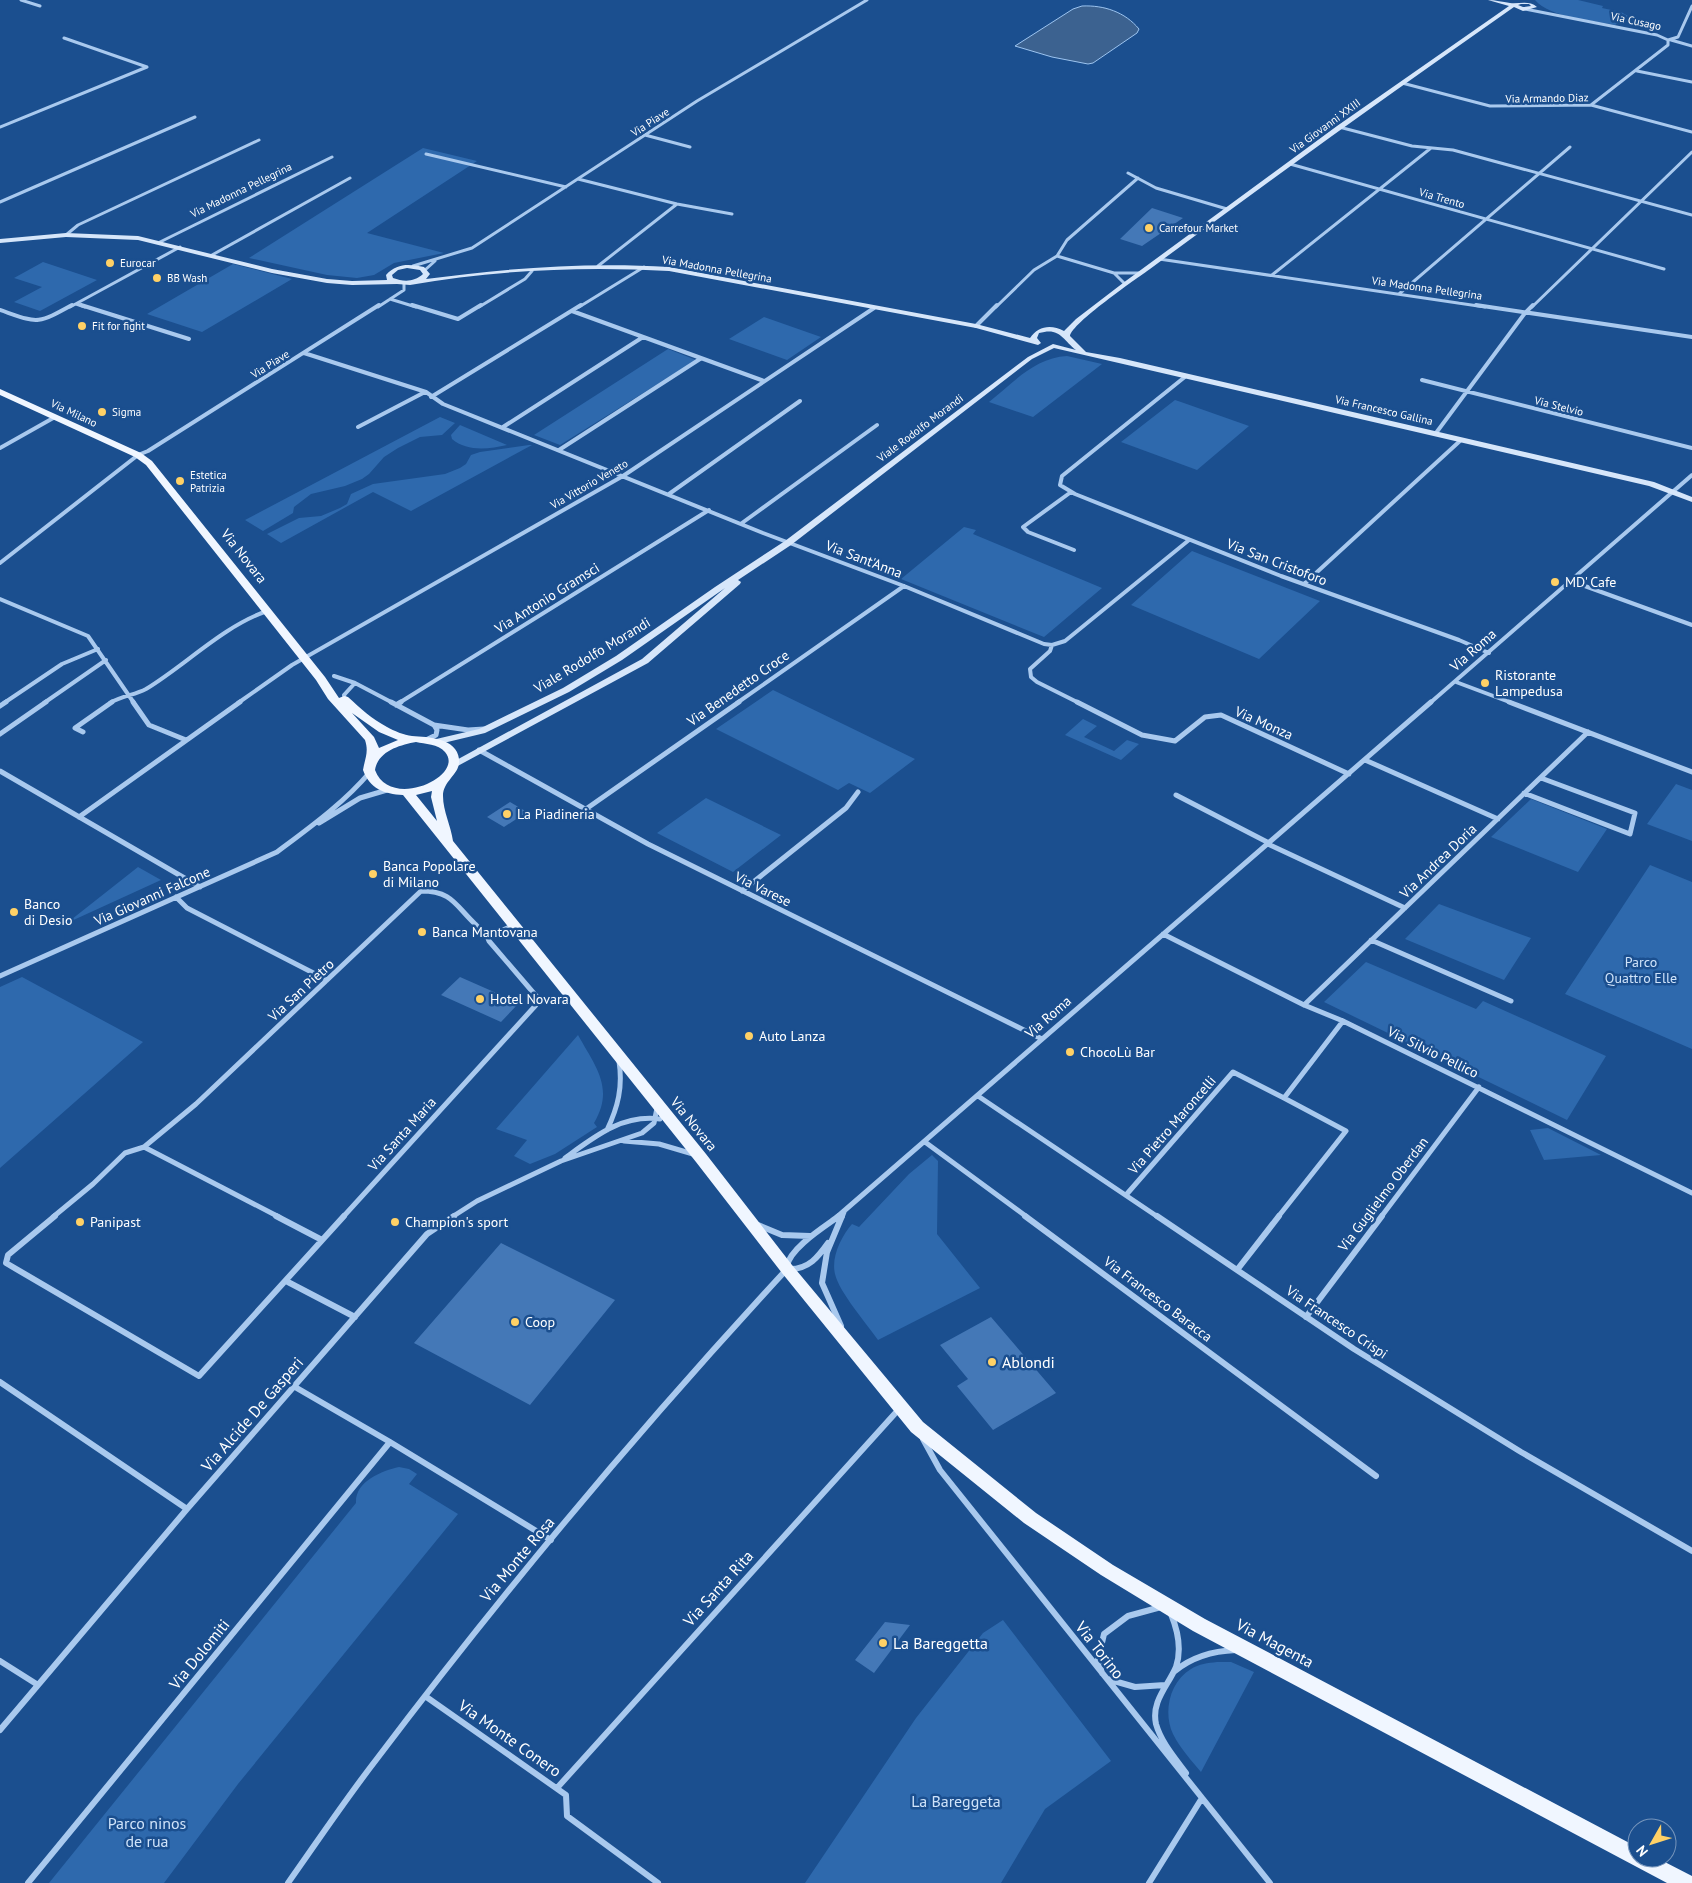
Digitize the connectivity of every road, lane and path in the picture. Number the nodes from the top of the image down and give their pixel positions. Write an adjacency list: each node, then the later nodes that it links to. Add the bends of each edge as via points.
1 (21, 0): 6 (street)
2 (868, 0): 22 (street, Via Piave)
3 (1492, 0): 4 (street, Via Cusago)
4 (1516, 3): 5 (street, Via Cusago); 8 (street, Via Cusago); 9 (street, Via Giovanni XXIII)
5 (1533, 3): 8 (street); 10 (street, Via Cusago)
6 (40, 6)
7 (1692, 6): 12 (street, via 1678,37)
8 (1524, 9): 9 (street, Via Giovanni XXIII); 10 (street, Via Cusago)
9 (1504, 12): 16 (street, Via Giovanni XXIII)
10 (1557, 16): 12 (street, Via Cusago, via 1658,35)
11 (64, 38): 19 (street, via 147,67)
12 (1668, 40): 13 (street); 14 (street, Via Cusago, via 1668,44)
13 (1692, 46)
14 (1637, 71): 15 (street); 17 (street, Via Cusago)
15 (1692, 82)
16 (1402, 83): 17 (street, Via Armando Diaz, via 1490,106); 20 (street, Via Giovanni XXIII)
17 (1591, 105): 21 (street, Via Armando Diaz)
18 (195, 117): 39 (street)
19 (0, 127)
20 (1339, 127): 26 (street); 30 (street, Via Giovanni XXIII)
21 (1692, 132)
22 (645, 135): 24 (street); 35 (street, Via Piave)
23 (259, 140): 45 (street, via 78,225)
24 (690, 147)
25 (1570, 147): 32 (street)
26 (1431, 148): 32 (street, via 1453,150); 37 (street)
27 (1692, 152): 38 (street)
28 (426, 154): 36 (street)
29 (332, 157): 47 (street, Via Madonna Pellegrina)
30 (1290, 164): 37 (street, Via Trento); 41 (street, Via Giovanni XXIII)
31 (1128, 173): 34 (street)
32 (1540, 173): 38 (street); 44 (street)
33 (350, 178): 50 (street)
34 (1138, 178): 41 (street, via 1168,192); 51 (street, via 1067,240)
35 (578, 179): 36 (street, Via Piave); 40 (street)
36 (566, 187): 52 (street, Via Piave, via 472,248)
37 (1380, 189): 44 (street, Via Trento); 63 (street)
38 (1642, 201): 43 (street); 49 (street)
39 (0, 202)
40 (677, 204): 42 (street); 55 (street)
41 (1227, 209): 53 (street, Via Giovanni XXIII)
42 (732, 214)
43 (1692, 215)
44 (1486, 219): 49 (street, Via Trento); 70 (street)
45 (66, 235): 46 (street); 47 (street, via 119,236)
46 (2, 240)
47 (160, 242): 48 (street)
48 (180, 247): 50 (street); 72 (street)
49 (1591, 248): 57 (street, Via Trento); 76 (street)
50 (212, 255): 65 (street, via 327,281)
51 (1057, 256): 60 (street); 78 (street, via 1034,270)
52 (442, 257): 54 (street, Via Piave); 59 (street, Via Piave)
53 (1159, 259): 61 (street); 63 (street, Via Madonna Pellegrina)
54 (413, 266): 59 (street, Via Madonna Pellegrina); 62 (street, via 396,269)
55 (598, 266): 56 (street, Via Madonna Pellegrina); 58 (street, Via Madonna Pellegrina)
56 (644, 267): 73 (street, Via Madonna Pellegrina, via 700,274); 75 (street)
57 (1664, 268)
58 (532, 271): 64 (street, Via Madonna Pellegrina); 71 (street, via 525,279 458,319)
59 (426, 272): 64 (street, Via Madonna Pellegrina); 67 (street, via 425,277)
60 (1114, 273): 61 (street); 69 (street)
61 (1141, 273): 69 (street)
62 (389, 275): 65 (street); 66 (street)
63 (1272, 275): 70 (street, Via Madonna Pellegrina)
64 (451, 278): 67 (street, Via Madonna Pellegrina)
65 (367, 282): 66 (street)
66 (395, 282): 68 (street, Via Madonna Pellegrina)
67 (415, 282): 68 (street, Via Madonna Pellegrina)
68 (404, 283): 71 (street, Via Piave, via 404,290)
69 (1126, 284): 77 (street)
70 (1399, 294): 76 (street, Via Madonna Pellegrina)
71 (390, 299): 88 (street, Via Piave)
72 (76, 304): 74 (street, via 45,320 32,321); 85 (street)
73 (874, 308): 78 (street, Via Madonna Pellegrina); 94 (street, Via Vittorio Veneto)
74 (0, 310)
75 (572, 311): 82 (street); 98 (street)
76 (1524, 313): 84 (street, Via Madonna Pellegrina); 95 (street)
77 (1078, 320): 79 (street); 83 (street, via 1068,331)
78 (976, 326): 81 (street, Via Madonna Pellegrina)
79 (1050, 329): 80 (street, Via Madonna Pellegrina); 83 (street, Via Francesco Gallina, via 1061,331)
80 (1037, 332): 81 (street, Via Madonna Pellegrina); 86 (street, Viale Rodolfo Morandi, via 1034,335)
81 (1008, 333): 86 (street, Via Madonna Pellegrina)
82 (643, 337): 91 (street); 103 (street)
83 (1068, 337): 87 (street, Viale Rodolfo Morandi, via 1066,343); 89 (street, Via Francesco Gallina, via 1076,348)
84 (1692, 337)
85 (189, 339)
86 (1036, 342): 87 (street, Via Madonna Pellegrina); 90 (street, Viale Rodolfo Morandi)
87 (1054, 346): 89 (street, Via Francesco Gallina); 90 (street, Viale Rodolfo Morandi)
88 (304, 353): 97 (street, Via Sant'Anna); 109 (street, Via Piave, via 148,452)
89 (1089, 354): 92 (street, Via Francesco Gallina)
90 (1030, 358): 119 (street, Viale Rodolfo Morandi)
91 (700, 359): 94 (street); 108 (street)
92 (1186, 376): 104 (street, Via Francesco Gallina); 112 (street, Via San Cristoforo, via 1062,476 1060,486)
93 (1422, 380): 95 (street, Via Stelvio)
94 (764, 381): 111 (street, Via Vittorio Veneto)
95 (1466, 391): 104 (street); 107 (street, Via Stelvio)
96 (0, 392): 100 (main road, Via Milano)
97 (426, 392): 98 (street, Via Sant'Anna); 102 (street)
98 (431, 397): 103 (street, Via Sant'Anna)
99 (800, 401): 114 (street)
100 (55, 417): 106 (street); 109 (main road, Via Milano)
101 (877, 425): 117 (street)
102 (358, 427)
103 (503, 427): 108 (street, Via Sant'Anna)
104 (1436, 433): 105 (street, Via Francesco Gallina)
105 (1461, 440): 113 (street, Via Francesco Gallina, via 1651,484); 124 (street)
106 (0, 448)
107 (1692, 448)
108 (559, 450): 111 (street, Via Sant'Anna)
109 (138, 455): 121 (street, Via Piave); 127 (main road, Via Novara, via 149,463)
110 (1692, 475): 113 (street, Via Roma)
111 (623, 476): 114 (street, Via Sant'Anna); 132 (street, Via Vittorio Veneto)
112 (1071, 492): 118 (street, Via San Cristoforo); 120 (street, via 1023,527 1028,532)
113 (1672, 492): 115 (street, Via Francesco Gallina); 123 (street, Via Roma)
114 (669, 494): 116 (street, Via Sant'Anna)
115 (1692, 500)
116 (709, 510): 117 (street, Via Sant'Anna); 140 (street, Via Antonio Gramsci)
117 (742, 523): 119 (street, Via Sant'Anna)
118 (1188, 540): 124 (street, Via San Cristoforo); 129 (street, via 1065,641)
119 (788, 543): 122 (street, Viale Rodolfo Morandi); 125 (street, Via Sant'Anna)
120 (1074, 550)
121 (0, 563)
122 (752, 568): 143 (street, Viale Rodolfo Morandi, via 619,658 566,690); 149 (street, Viale Rodolfo Morandi, via 645,662)
123 (1571, 581): 128 (street); 131 (street, Via Roma)
124 (1304, 584): 131 (street, Via San Cristoforo)
125 (904, 586): 129 (street, Via Sant'Anna, via 1037,642); 164 (street, Via Benedetto Croce)
126 (0, 598): 130 (street, via 88,636)
127 (266, 611): 132 (main road, Via Novara); 138 (street, via 248,618 144,690)
128 (1692, 625)
129 (1052, 645): 156 (street, Via Monza, via 1050,651 1030,669 1031,677 1142,735 1175,741 1205,717 1221,715)
130 (98, 649): 133 (street); 141 (street, via 62,664)
131 (1489, 653): 136 (street, Via Roma)
132 (303, 658): 135 (main road, Via Novara); 147 (street, Via Vittorio Veneto)
133 (106, 660): 138 (street); 146 (street)
134 (334, 676): 137 (street)
135 (321, 680): 139 (main road, Via Novara); 150 (main road, Via Novara, via 370,739)
136 (1456, 682): 145 (street); 151 (street, Via Roma)
137 (355, 683): 139 (street, via 344,695); 140 (street)
138 (129, 694): 144 (street, via 116,699 75,728); 147 (street, via 149,724)
139 (345, 700): 148 (main road, Via Novara, via 377,725 401,736)
140 (396, 705): 142 (street)
141 (0, 706)
142 (434, 725): 143 (street, via 468,730); 148 (street, via 438,730 436,735)
143 (493, 726): 148 (street, Viale Rodolfo Morandi, via 465,736)
144 (83, 732)
145 (1588, 732): 155 (street); 157 (street, Via Andrea Doria)
146 (0, 734)
147 (186, 740): 165 (street, Via Vittorio Veneto)
148 (426, 740): 150 (main road, via 390,745); 152 (main road, via 450,751)
149 (479, 750): 152 (street, Viale Rodolfo Morandi); 164 (street, Via Varese)
150 (373, 759): 154 (main road)
151 (1365, 760): 156 (street, Via Roma); 166 (street)
152 (454, 765): 158 (main road, via 447,778)
153 (0, 771): 165 (street)
154 (370, 772): 159 (main road, via 372,779); 167 (street, Via Giovanni Falcone)
155 (1692, 772)
156 (1349, 774): 169 (street, Via Roma)
157 (1541, 778): 162 (street, Via Andrea Doria); 162 (street, via 1634,813 1630,834)
158 (439, 784): 160 (main road); 168 (main road, Via Novara, via 438,797)
159 (387, 790): 160 (main road); 167 (street, Via Giovanni Falcone, via 379,790 351,802)
160 (407, 792): 168 (main road, Via Novara)
161 (858, 792): 171 (street, via 846,808)
162 (1524, 794): 166 (street, Via Andrea Doria)
163 (1176, 796): 169 (street)
164 (586, 809): 171 (street, Via Varese)
165 (79, 817): 170 (street)
166 (1498, 819): 173 (street, Via Andrea Doria)
167 (308, 830): 170 (street, Via Giovanni Falcone, via 277,852)
168 (447, 840): 174 (main road, Via Novara)
169 (1269, 843): 173 (street); 176 (street, Via Roma)
170 (200, 887): 172 (street, Via Giovanni Falcone)
171 (742, 891): 183 (street, Via Varese)
172 (176, 897): 178 (street, Via Giovanni Falcone); 179 (street, via 187,908)
173 (1405, 908): 177 (street, Via Andrea Doria)
174 (514, 925): 175 (street, via 501,931); 184 (main road, Via Novara)
175 (486, 932): 179 (street, Via San Pietro, via 478,928 452,897 443,892 421,891); 203 (street, Via Santa Maria, via 489,941 537,997 536,1005)
176 (1163, 934): 181 (street, Via Silvio Pellico); 183 (street, Via Roma)
177 (1372, 940): 180 (street); 181 (street, Via Andrea Doria)
178 (0, 976)
179 (328, 980): 194 (street, Via San Pietro, via 196,1104)
180 (1512, 1001)
181 (1304, 1005): 182 (street, Via Silvio Pellico)
182 (1343, 1021): 185 (street, Via Silvio Pellico); 187 (street)
183 (1042, 1039): 186 (street, Via Roma)
184 (617, 1054): 188 (main road, Via Novara); 191 (street, via 623,1077 621,1098)
185 (1479, 1087): 197 (street, Via Silvio Pellico); 208 (street, Via Guglielmo Oberdan)
186 (978, 1096): 193 (street, Via Roma); 198 (street, Via Francesco Crispi)
187 (1284, 1098): 198 (street, Via Pietro Maroncelli, via 1233,1072); 205 (street, via 1346,1131)
188 (657, 1104): 189 (street); 190 (main road, Via Novara)
189 (657, 1118): 190 (street, Via Alcide De Gasperi); 191 (street, Via Alcide De Gasperi, via 641,1116); 192 (street, Via Alcide De Gasperi, via 642,1133)
190 (674, 1124): 195 (main road, Via Novara)
191 (607, 1130): 196 (street, Via Alcide De Gasperi)
192 (618, 1141): 195 (street, Via Alcide De Gasperi, via 667,1144); 196 (street, Via Alcide De Gasperi)
193 (925, 1142): 199 (street, Via Roma); 216 (street, Via Francesco Baracca)
194 (144, 1147): 203 (street); 210 (street, Via San Pietro, via 125,1153 8,1255 6,1263)
195 (701, 1158): 200 (main road, Via Novara)
196 (561, 1161): 207 (street, Via Alcide De Gasperi, via 477,1201 427,1234)
197 (1692, 1193)
198 (1126, 1195): 205 (street, Via Francesco Crispi)
199 (844, 1212): 201 (street, Via Roma); 202 (street)
200 (749, 1220): 201 (street, via 782,1235); 204 (main road, Via Novara)
201 (813, 1235): 204 (street, Via Monte Rosa, via 791,1255 786,1263)
202 (833, 1236): 204 (street, via 808,1266); 209 (street, via 822,1283)
203 (322, 1240): 206 (street, Via Santa Maria)
204 (787, 1269): 209 (main road, Via Novara); 218 (street, Via Monte Rosa)
205 (1238, 1270): 208 (street, Via Francesco Crispi)
206 (286, 1280): 207 (street); 210 (street, Via Santa Maria)
207 (355, 1317): 212 (street, Via Alcide De Gasperi)
208 (1306, 1317): 219 (street, Via Francesco Crispi, via 1430,1397)
209 (847, 1340): 213 (main road, Via Novara)
210 (199, 1376)
211 (0, 1382): 217 (street)
212 (294, 1387): 215 (street); 217 (street, Via Alcide De Gasperi)
213 (901, 1407): 214 (main road, Via Novara); 229 (street, Via Santa Rita)
214 (917, 1428): 220 (main road, Via Magenta, via 1030,1518); 224 (street, Via Torino, via 940,1470)
215 (390, 1442): 218 (street); 233 (street, Via Dolomiti)
216 (1376, 1476)
217 (187, 1509): 225 (street, Via Alcide De Gasperi)
218 (551, 1540): 227 (street, Via Monte Rosa)
219 (1692, 1551)
220 (1167, 1606): 221 (main road, Via Magenta); 223 (street, via 1177,1628 1179,1642); 224 (street, via 1128,1616 1104,1634 1098,1660)
221 (1246, 1650): 223 (street, via 1210,1652 1184,1663); 231 (main road, Via Magenta)
222 (0, 1661): 225 (street)
223 (1172, 1673): 226 (street)
224 (1104, 1678): 226 (street, via 1134,1688); 230 (street, Via Torino)
225 (38, 1684): 228 (street, Via Alcide De Gasperi)
226 (1165, 1685): 230 (street, via 1156,1706 1158,1728)
227 (426, 1696): 229 (street, Via Monte Conero); 234 (street, Via Monte Rosa, via 386,1745)
228 (0, 1730)
229 (557, 1788): 235 (street, Via Monte Conero, via 566,1795 567,1816)
230 (1202, 1798): 236 (street); 237 (street, Via Torino)
231 (1627, 1852)
232 (1657, 1868): 238 (main road, Via Magenta)
233 (28, 1883)
234 (288, 1883)
235 (658, 1883)
236 (1149, 1883)
237 (1270, 1883)
238 (1686, 1883)

